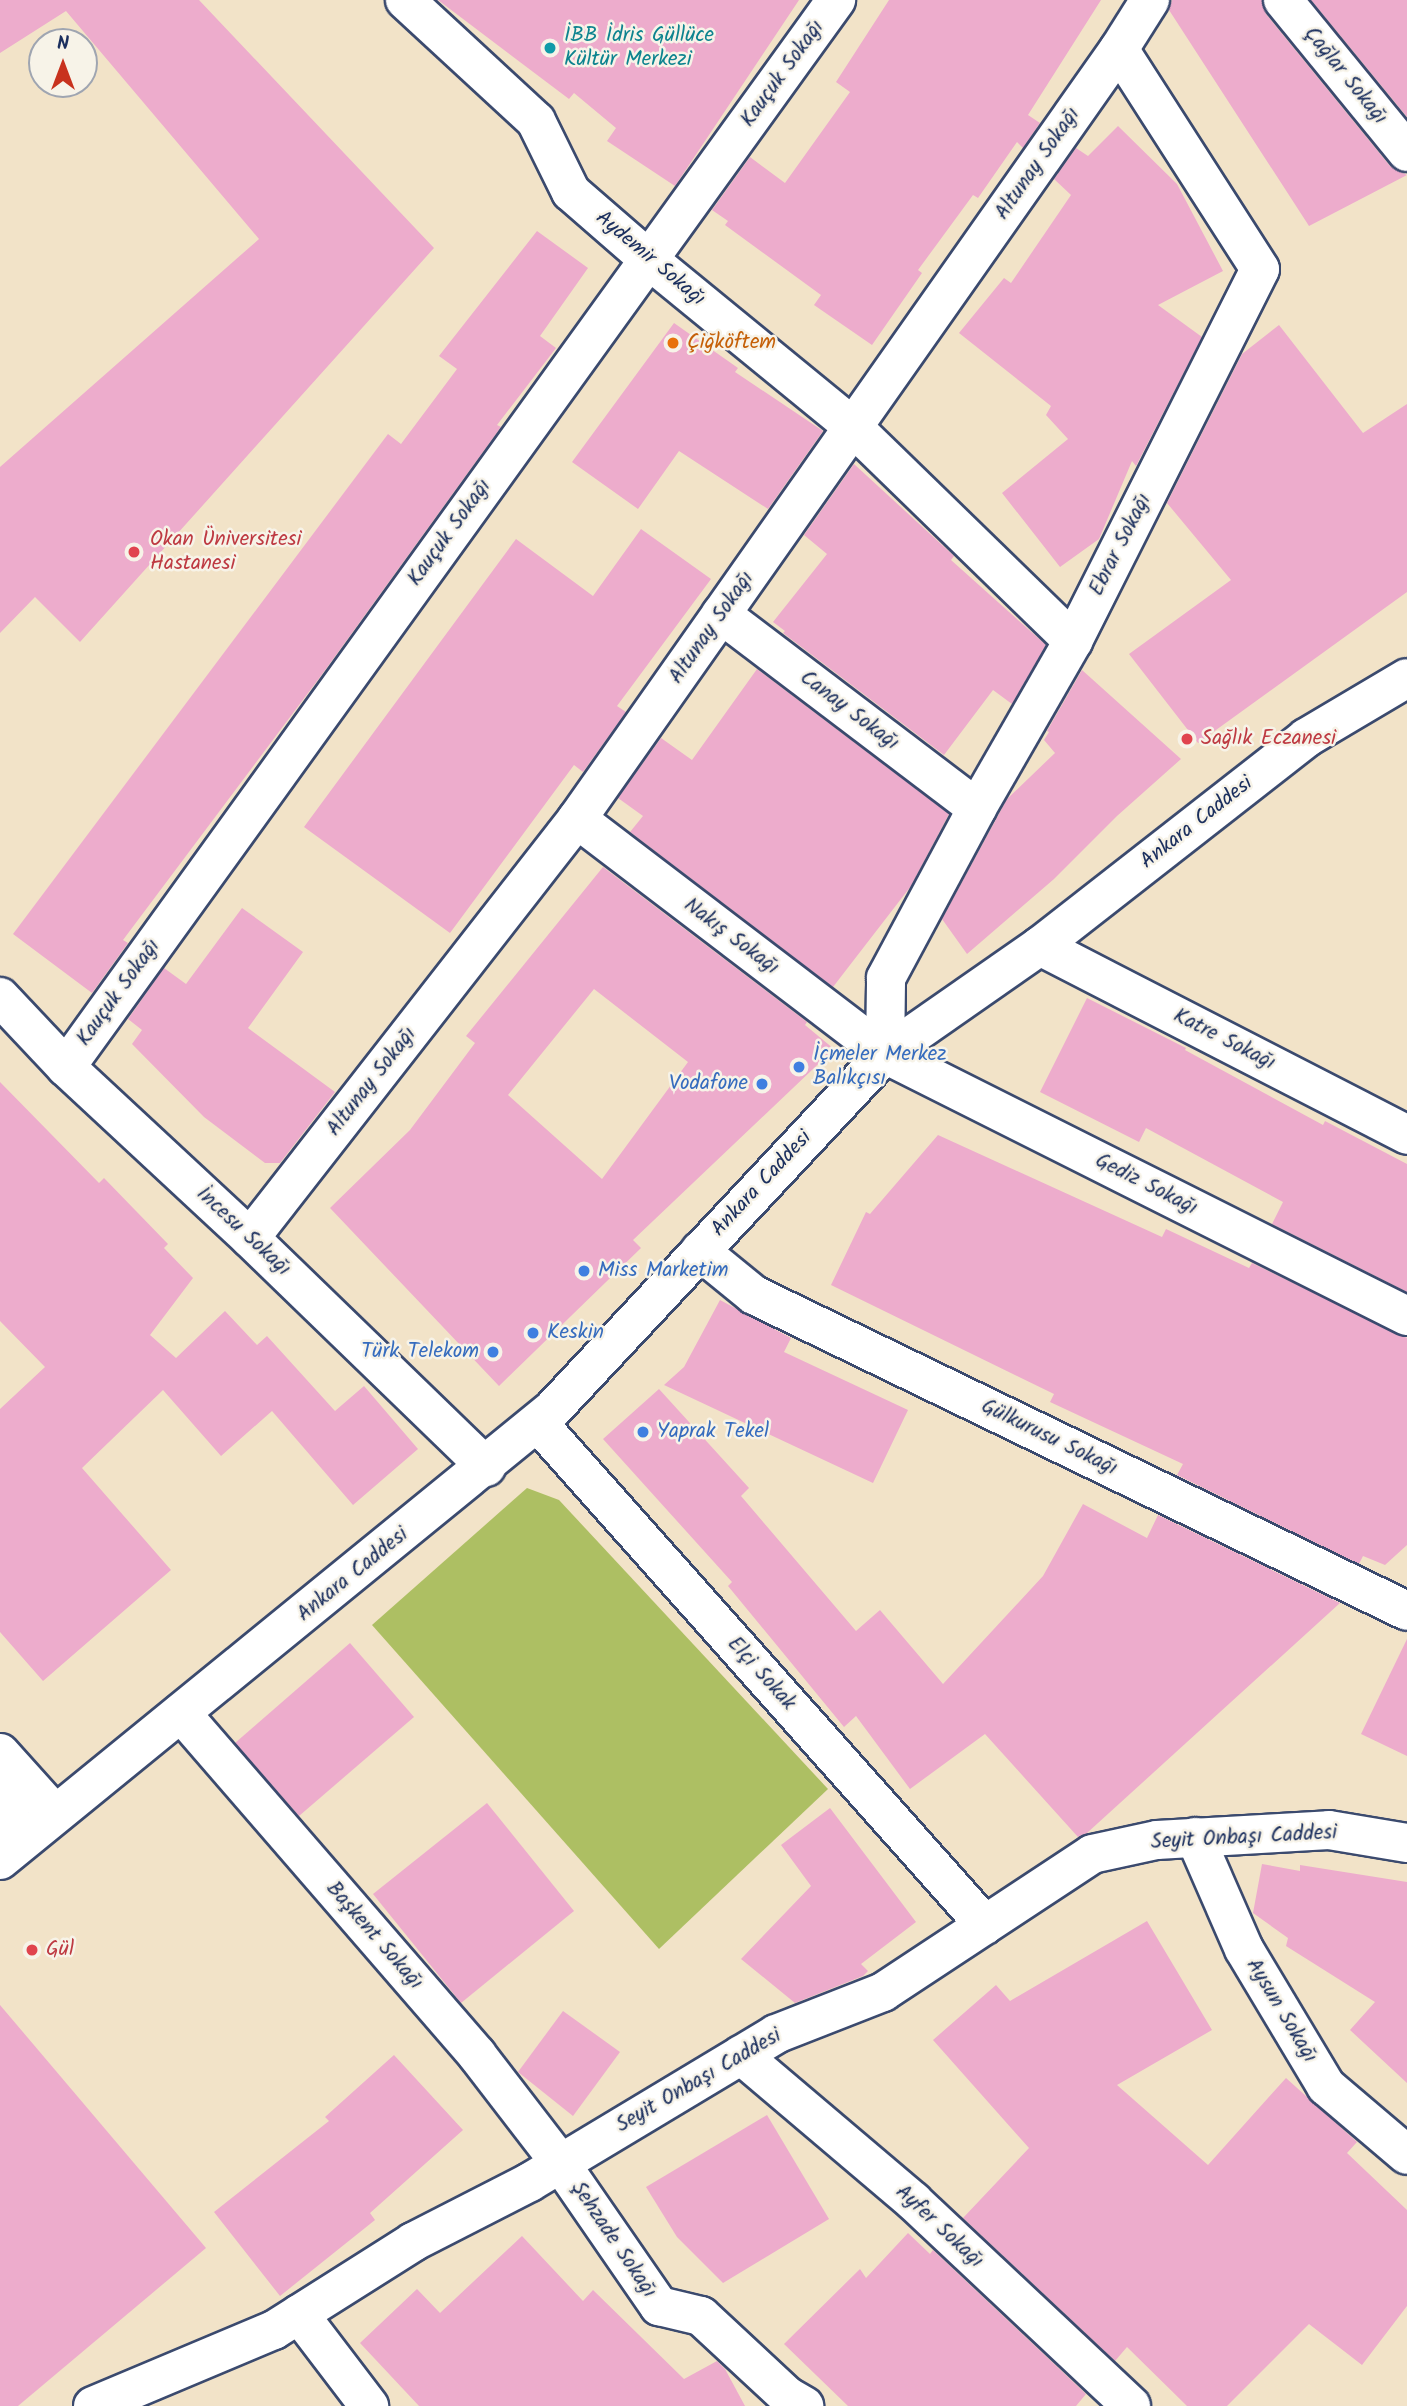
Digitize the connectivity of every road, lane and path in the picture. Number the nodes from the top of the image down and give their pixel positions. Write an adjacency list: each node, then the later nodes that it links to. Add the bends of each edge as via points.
1 (405, 0): 7 (street, Aydemir Sokağı, via 536,121 571,192)
2 (836, 0): 7 (street, Kauçuk Sokağı)
3 (1150, 0): 5 (street, Altunay Sokağı)
4 (1283, 0): 6 (street, Çağlar Sokağı)
5 (1119, 49): 8 (street, Altunay Sokağı); 10 (street, Ebrar Sokağı, via 1259,269)
6 (1407, 152)
7 (648, 259): 8 (street, Aydemir Sokağı); 17 (street, Kauçuk Sokağı)
8 (853, 427): 9 (street, Altunay Sokağı); 10 (street, Aydemir Sokağı)
9 (721, 614): 12 (street, Canay Sokağı); 13 (street, Altunay Sokağı)
10 (1073, 641): 12 (street, Ebrar Sokağı)
11 (1407, 678): 14 (street, Ankara Caddesi, via 1306,738)
12 (977, 808): 16 (street, Ebrar Sokağı, via 886,978)
13 (577, 819): 16 (street, Nakış Sokağı); 19 (street, Altunay Sokağı)
14 (1040, 946): 16 (street, Ankara Caddesi); 18 (street, Katre Sokağı)
15 (0, 997): 17 (street, İncesu Sokağı)
16 (885, 1054): 20 (street, Ankara Caddesi); 21 (street, Gediz Sokağı)
17 (66, 1067): 19 (street, İncesu Sokağı)
18 (1407, 1135)
19 (250, 1238): 23 (street, İncesu Sokağı)
20 (700, 1251): 22 (street, Ankara Caddesi); 24 (street, Gülkurusu Sokağı, via 754,1295)
21 (1407, 1316)
22 (538, 1423): 23 (street, Ankara Caddesi); 33 (street, Elçi Sokak)
23 (486, 1467): 25 (street, Ankara Caddesi)
24 (1407, 1611)
25 (181, 1713): 27 (street, Ankara Caddesi); 36 (street, Başkent Sokağı, via 477,2055)
26 (0, 1753): 27 (street); 28 (street, via 13,1794 9,1811)
27 (55, 1814): 30 (street, Ankara Caddesi); 32 (street, Ankara Caddesi)
28 (0, 1821)
29 (1195, 1837): 31 (street, Seyit Onbaşı Caddesi, via 1329,1830); 33 (street, Seyit Onbaşı Caddesi, via 1092,1854); 35 (street, Aysun Sokağı, via 1244,1949 1326,2086)
30 (0, 1842)
31 (1407, 1843)
32 (0, 1860)
33 (985, 1925): 34 (street, Seyit Onbaşı Caddesi, via 883,1992 776,2034)
34 (741, 2055): 36 (street, Seyit Onbaşı Caddesi); 41 (street, Ayfer Sokağı, via 913,2201)
35 (1407, 2155)
36 (561, 2164): 37 (street, Seyit Onbaşı Caddesi, via 414,2242); 40 (street, Şehzade Sokağı, via 659,2306 701,2316 787,2396)
37 (299, 2315): 38 (street, Seyit Onbaşı Caddesi, via 274,2330); 39 (street)
38 (93, 2406)
39 (369, 2406)
40 (804, 2406)
41 (1130, 2406)

